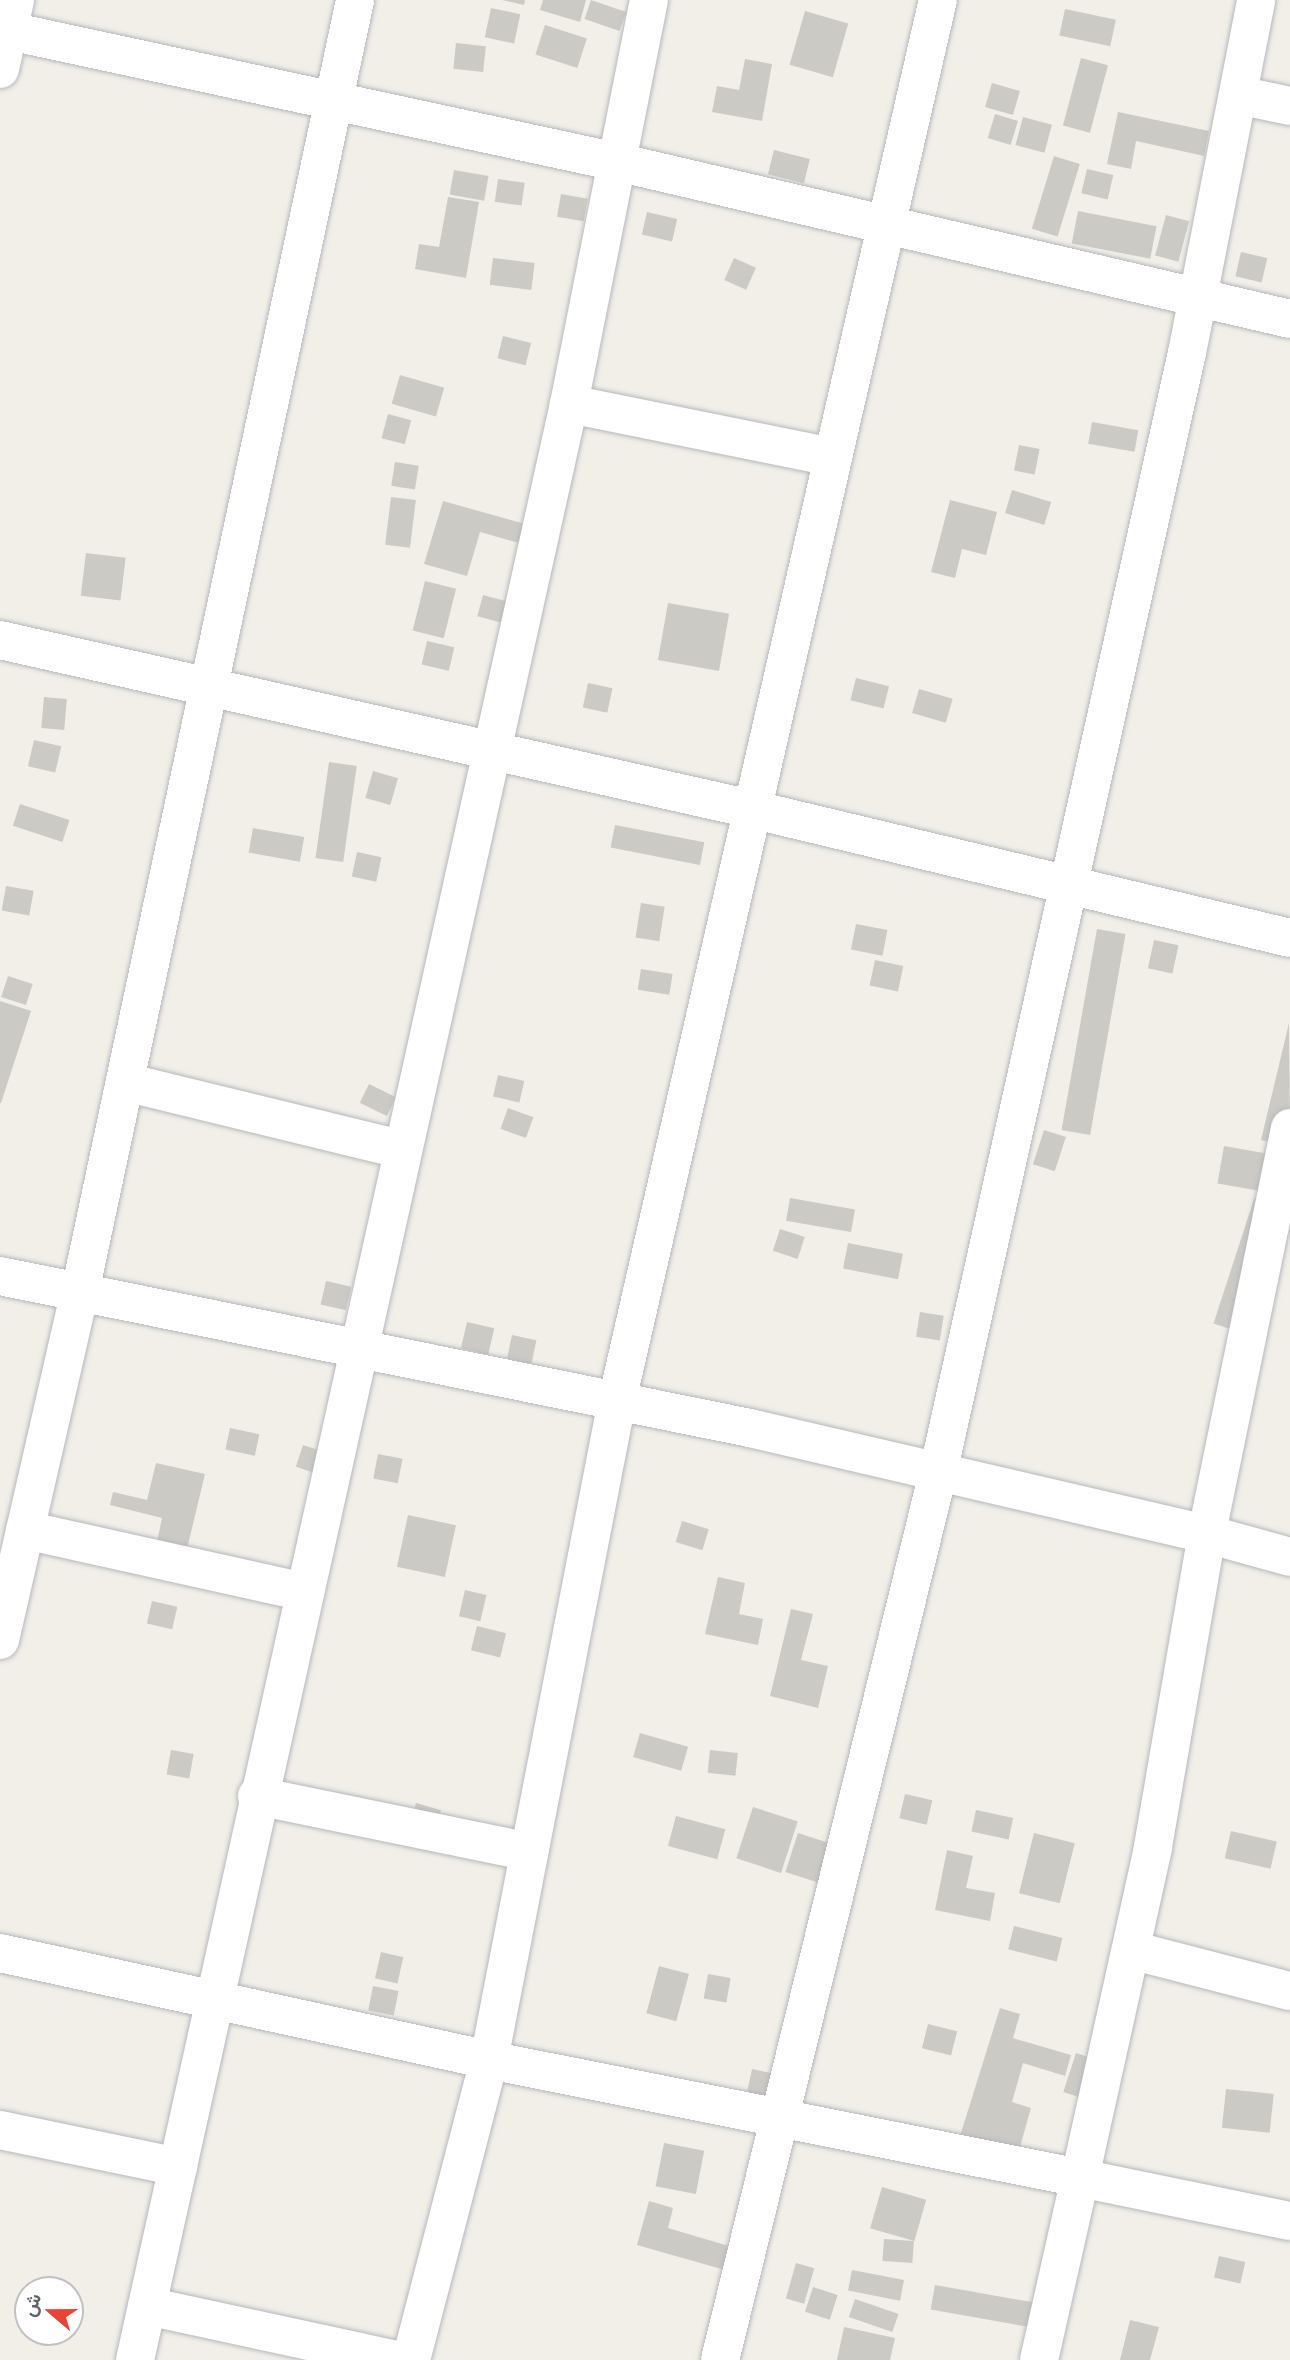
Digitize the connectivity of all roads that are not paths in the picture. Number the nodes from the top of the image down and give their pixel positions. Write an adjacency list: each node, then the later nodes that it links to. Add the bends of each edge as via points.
1 (355, 0): 8 (street)
2 (649, 0): 10 (street)
3 (939, 0): 11 (street)
4 (1256, 0): 7 (street)
5 (8, 20): 6 (street); 8 (street)
6 (0, 69)
7 (1238, 95): 9 (street); 12 (street)
8 (334, 103): 10 (street); 17 (street)
9 (1290, 106)
10 (617, 162): 11 (street); 14 (street)
11 (886, 226): 12 (street); 15 (street)
12 (1198, 298): 13 (street); 20 (street)
13 (1290, 319)
14 (569, 404): 15 (street); 18 (street)
15 (833, 457): 19 (street)
16 (0, 640): 17 (street)
17 (210, 686): 18 (street); 22 (street)
18 (491, 750): 19 (street); 24 (street)
19 (751, 809): 20 (street); 28 (street)
20 (1069, 884): 21 (street); 29 (street)
21 (1290, 938)
22 (125, 1082): 24 (street); 26 (street)
23 (1290, 1128): 31 (street)
24 (403, 1150): 27 (street)
25 (0, 1276): 26 (street)
26 (80, 1292): 27 (street); 30 (street)
27 (360, 1347): 28 (street); 33 (street)
28 (617, 1401): 29 (street); 36 (street)
29 (938, 1473): 31 (street); 42 (street)
30 (25, 1530): 33 (street); 34 (street)
31 (1208, 1534): 32 (street); 37 (street)
32 (1290, 1557)
33 (305, 1592): 35 (street)
34 (0, 1640)
35 (257, 1796): 36 (street); 40 (street)
36 (529, 1852): 41 (street)
37 (1131, 1950): 39 (street); 45 (street)
38 (0, 1953): 40 (street)
39 (1290, 1991)
40 (214, 2000): 41 (street); 44 (street)
41 (489, 2060): 42 (street); 50 (street)
42 (780, 2118): 45 (street); 51 (street)
43 (0, 2130): 44 (street)
44 (178, 2167): 47 (street)
45 (1080, 2178): 46 (street); 52 (street)
46 (1290, 2221)
47 (147, 2306): 48 (street); 49 (street)
48 (135, 2360)
49 (397, 2360)
50 (411, 2360)
51 (720, 2360)
52 (1039, 2360)

